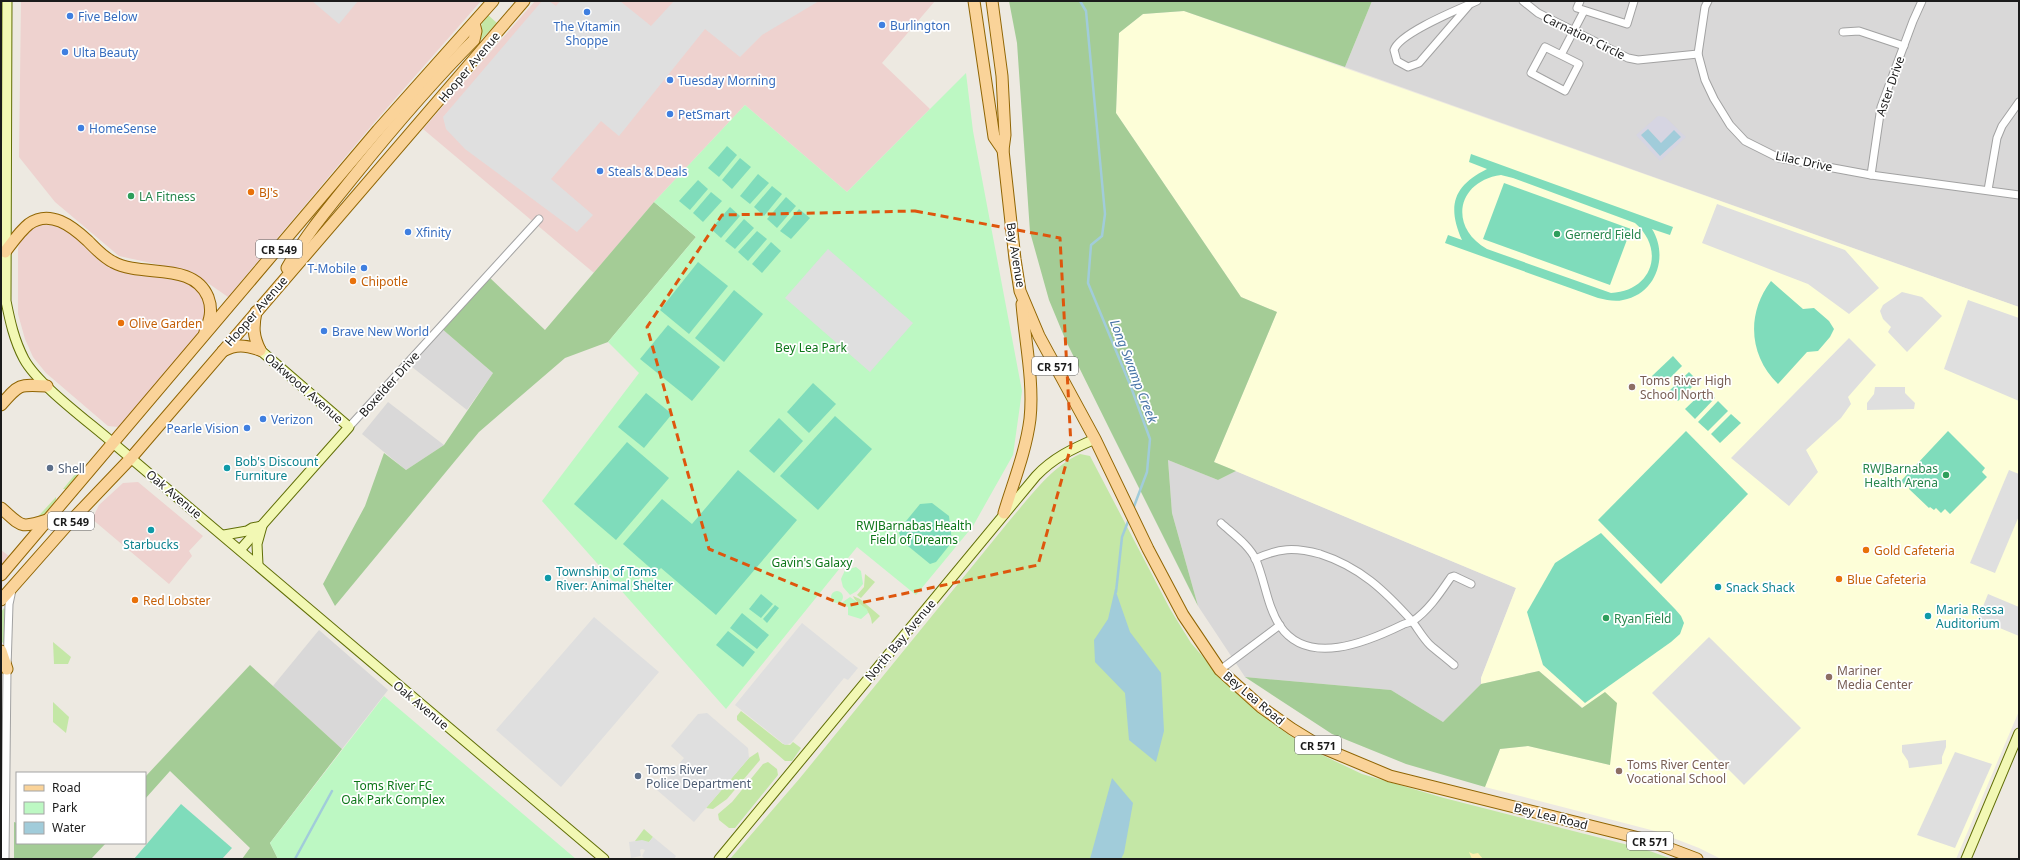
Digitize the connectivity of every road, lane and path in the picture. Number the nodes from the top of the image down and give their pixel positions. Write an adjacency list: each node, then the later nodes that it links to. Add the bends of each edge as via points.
1 (7, 1): 21 (street, Oak Avenue)
2 (493, 1): 13 (main road, Hooper Avenue / CR 549)
3 (524, 1): 29 (main road, Hooper Avenue / CR 549)
4 (974, 1): 20 (main road, Bay Avenue / CR 571, via 994,136)
5 (992, 1): 20 (main road, Bay Avenue / CR 571, via 1002,76 1005,135)
6 (1523, 1): 14 (street, Carnation Circle, via 1538,13)
7 (1580, 1): 12 (street, via 1577,8)
8 (1634, 1): 12 (street, via 1627,24)
9 (1708, 1): 17 (street, Lilac Drive, via 1703,13)
10 (1922, 1): 16 (street, Aster Drive)
11 (1473, 2): 11 (street, via 1400,41 1394,50 1397,62 1408,67 1419,63)
12 (1584, 11): 14 (street)
13 (474, 22): 29 (main road, via 474,40 410,108 312,228); 32 (main road, Hooper Avenue / CR 549, via 378,130)
14 (1574, 32): 17 (street, Carnation Circle, via 1619,55 1638,60); 18 (street)
15 (1843, 32): 16 (street, via 1859,31)
16 (1904, 46): 23 (street, Aster Drive, via 1881,107)
17 (1698, 54): 23 (street, Lilac Drive, via 1705,80 1714,99 1730,125 1745,140 1779,158)
18 (1561, 55): 18 (street, via 1545,47 1531,73 1565,91 1579,64)
19 (2019, 102): 24 (street, via 1997,138)
20 (1003, 150): 30 (main road, Bay Avenue / CR 571, via 1014,259)
21 (4, 157): 22 (street, Oak Avenue)
22 (3, 169): 26 (street, Oak Avenue)
23 (1871, 175): 24 (street, Lilac Drive)
24 (1988, 190): 25 (street, Lilac Drive)
25 (2019, 195)
26 (3, 196): 28 (street, Oak Avenue)
27 (539, 219): 37 (street, Boxelder Drive)
28 (5, 252): 32 (main road, via 29,224 42,219 55,219 74,228 113,263 188,277 199,283 211,304 210,320); 35 (street, Oak Avenue, via 6,301 14,337 24,360)
29 (276, 287): 31 (main road, Hooper Avenue / CR 549)
30 (1020, 291): 38 (main road, Bay Avenue / CR 571, via 1039,336); 42 (main road, via 1030,390 1030,418 1024,449)
31 (256, 310): 33 (main road, via 253,338); 34 (main road, Hooper Avenue / CR 549)
32 (200, 342): 39 (main road, Hooper Avenue / CR 549)
33 (260, 350): 34 (main road, via 245,345 232,346); 37 (street, Oakwood Avenue)
34 (220, 352): 40 (main road, Hooper Avenue / CR 549)
35 (47, 386): 36 (main road, via 24,385 16,388); 39 (street, Oak Avenue)
36 (1, 405)
37 (349, 427): 45 (street, Boxelder Drive)
38 (1095, 438): 42 (street, North Bay Avenue, via 1066,451 1049,463); 59 (main road, Bey Lea Road / CR 571, via 1183,615)
39 (113, 443): 40 (street, Oak Avenue); 43 (main road, Hooper Avenue / CR 549)
40 (131, 458): 46 (street, Oak Avenue); 52 (main road, Hooper Avenue / CR 549)
41 (1, 508): 43 (main road, via 20,524 27,526)
42 (1004, 513): 64 (street, North Bay Avenue)
43 (47, 520): 50 (main road, Hooper Avenue / CR 549)
44 (1221, 523): 48 (street, via 1245,545)
45 (262, 526): 46 (street); 47 (street, Boxelder Drive); 49 (street, via 257,544)
46 (224, 535): 47 (street, Oak Avenue)
47 (240, 550): 49 (street, Oak Avenue)
48 (1255, 559): 54 (street, via 1272,551 1289,549 1308,551 1342,561 1371,580); 55 (street)
49 (258, 565): 63 (street, Oak Avenue)
50 (1, 575)
51 (1472, 584): 54 (street, via 1454,576 1450,578 1434,602)
52 (13, 587): 53 (main road, Hooper Avenue / CR 549); 58 (street, via 9,604)
53 (1, 600)
54 (1412, 622): 55 (street, via 1384,635 1341,647 1323,648 1296,642); 57 (street, via 1429,644)
55 (1280, 625): 59 (street)
56 (1, 651): 58 (main road)
57 (1454, 665)
58 (7, 669): 62 (street)
59 (1220, 670): 65 (main road, Bey Lea Road / CR 571, via 1261,707 1292,729 1323,748 1365,767 1390,776 1647,840)
60 (2019, 733): 61 (street)
61 (2017, 745): 66 (street)
62 (5, 859)
63 (604, 859)
64 (719, 859)
65 (1697, 859)
66 (1966, 859)

